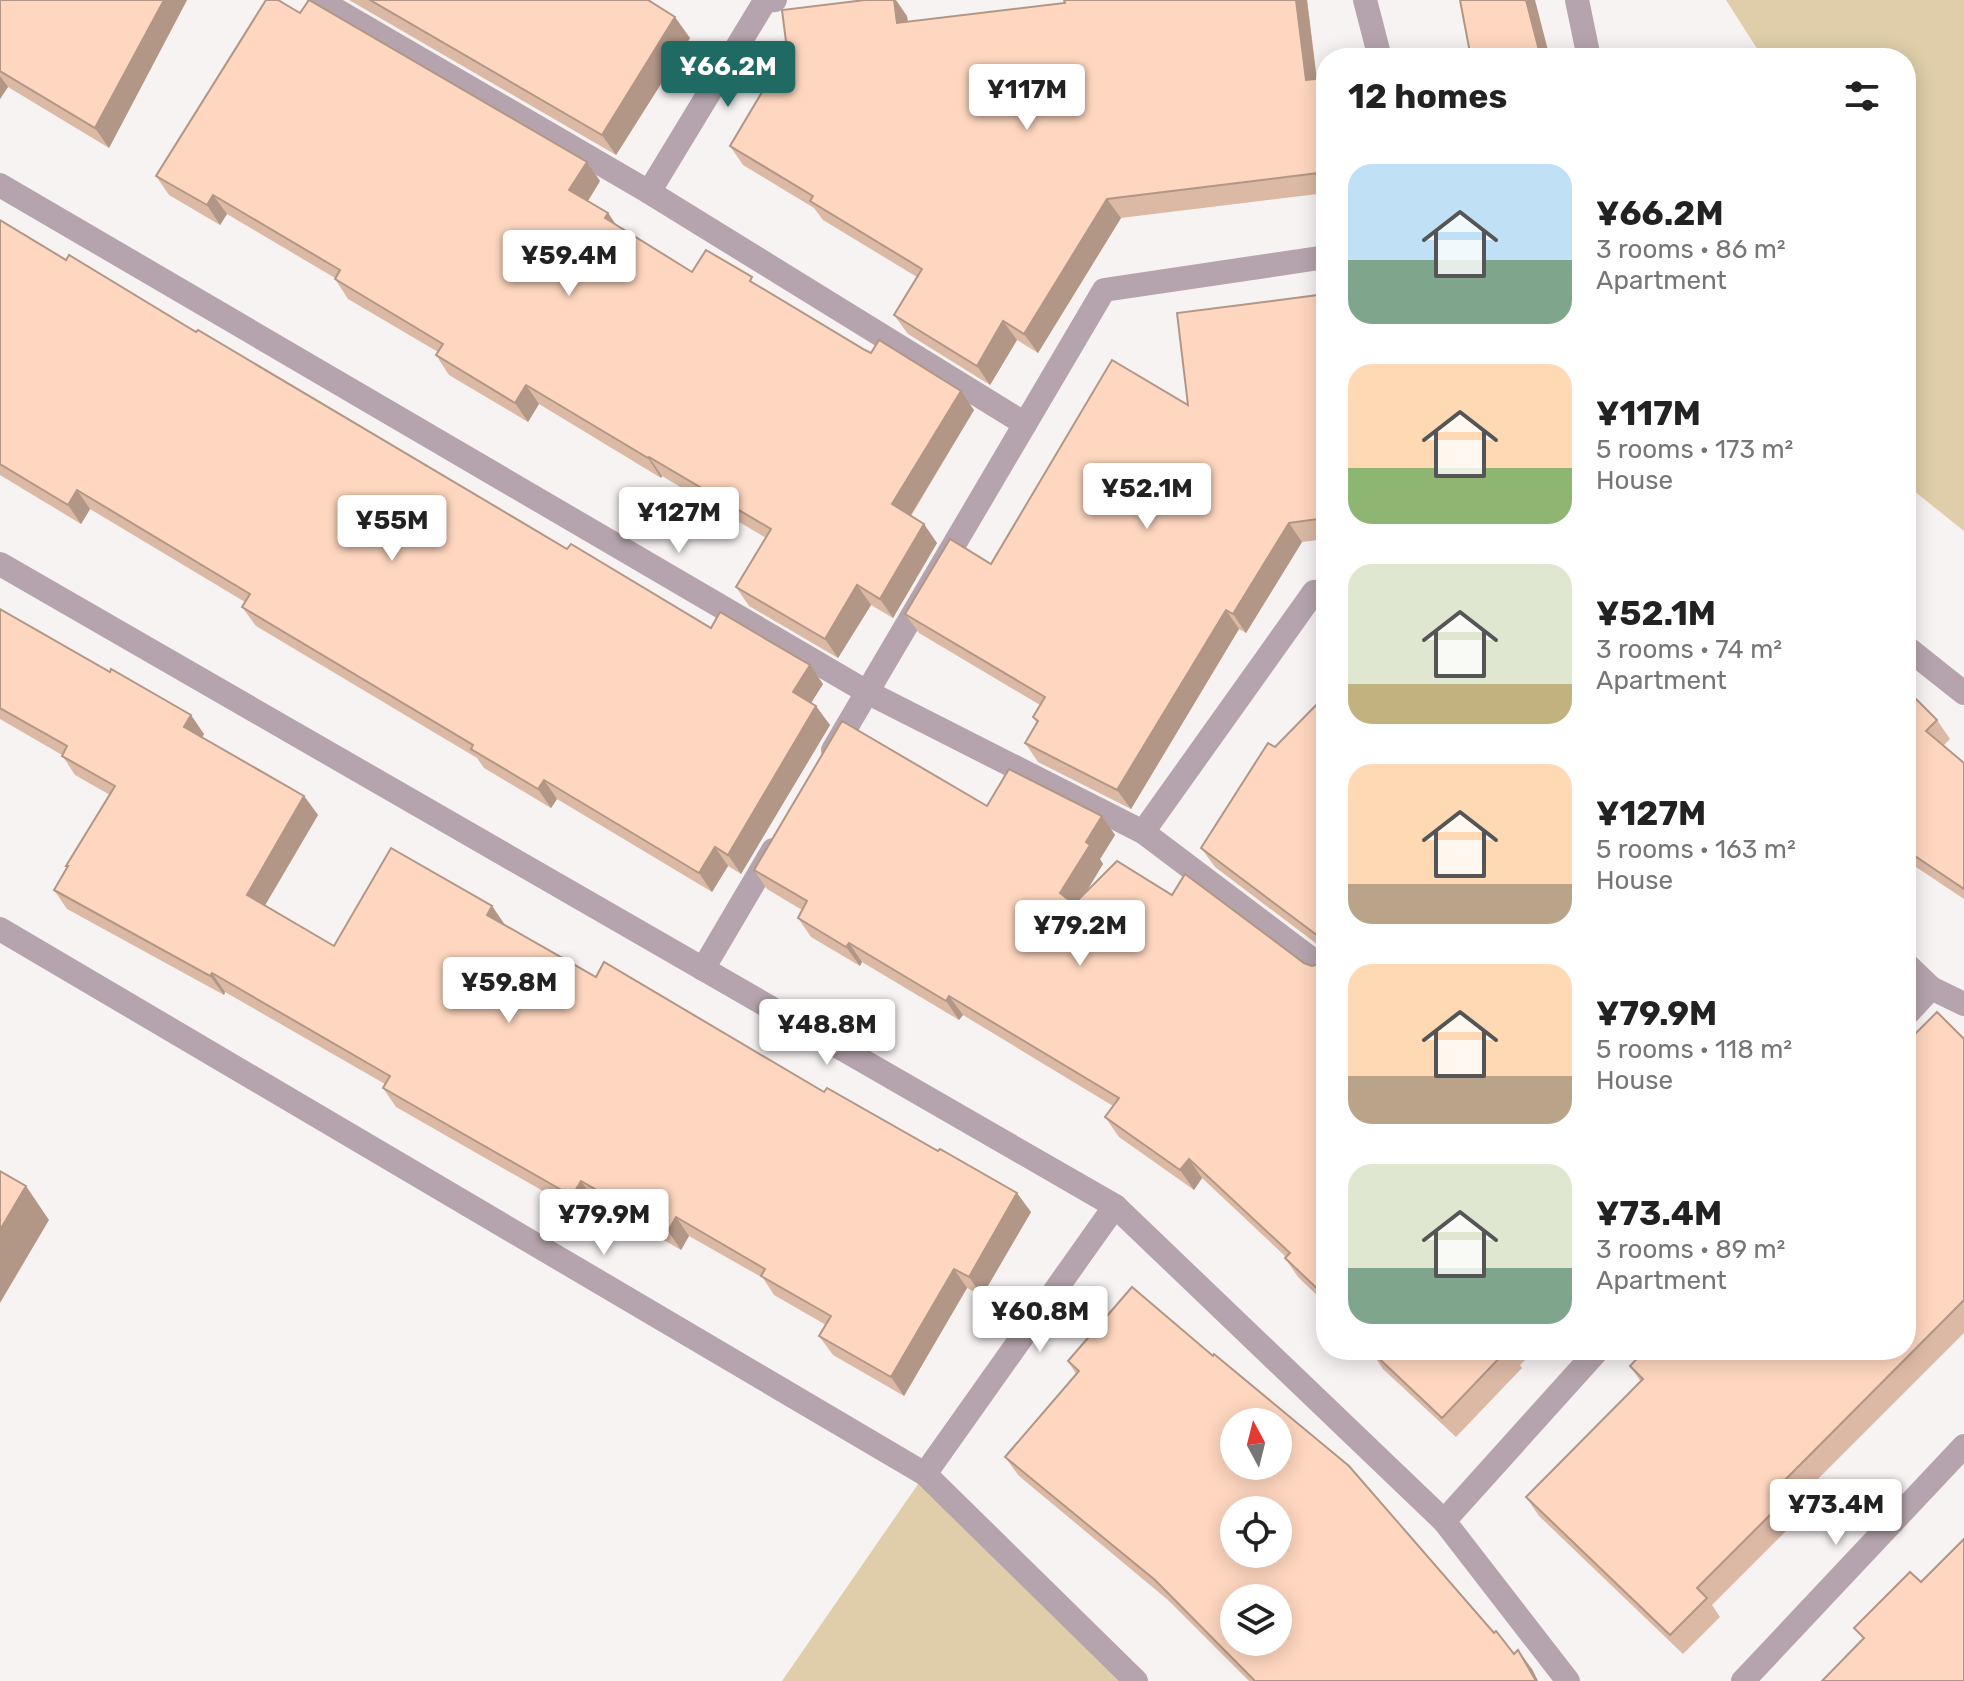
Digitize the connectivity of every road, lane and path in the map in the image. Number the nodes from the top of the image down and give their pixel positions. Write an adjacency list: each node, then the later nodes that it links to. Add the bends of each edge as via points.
1 (319, 0): 8 (street)
2 (775, 0): 8 (street, via 765,1)
3 (1365, 0): 5 (street)
4 (1577, 0): 6 (street)
5 (1377, 48)
6 (1587, 48)
7 (0, 185): 14 (street)
8 (649, 192): 10 (street)
9 (1316, 258): 10 (street, via 1104,290)
10 (1025, 424): 14 (street)
11 (0, 564): 21 (street)
12 (1316, 592): 17 (street)
13 (1916, 655): 15 (street)
14 (867, 692): 16 (street); 17 (street)
15 (1964, 693)
16 (820, 771)
17 (1143, 832): 20 (street)
18 (781, 837): 21 (street)
19 (0, 929): 29 (street)
20 (1316, 962)
21 (703, 969): 26 (street)
22 (1916, 974): 23 (street)
23 (1931, 988): 24 (street); 25 (street)
24 (1916, 1004)
25 (1964, 1004)
26 (1115, 1206): 29 (street); 30 (street)
27 (1589, 1360): 30 (street)
28 (1964, 1446): 33 (street)
29 (925, 1474): 31 (street)
30 (1444, 1521): 32 (street)
31 (1136, 1681)
32 (1568, 1681)
33 (1743, 1681)

